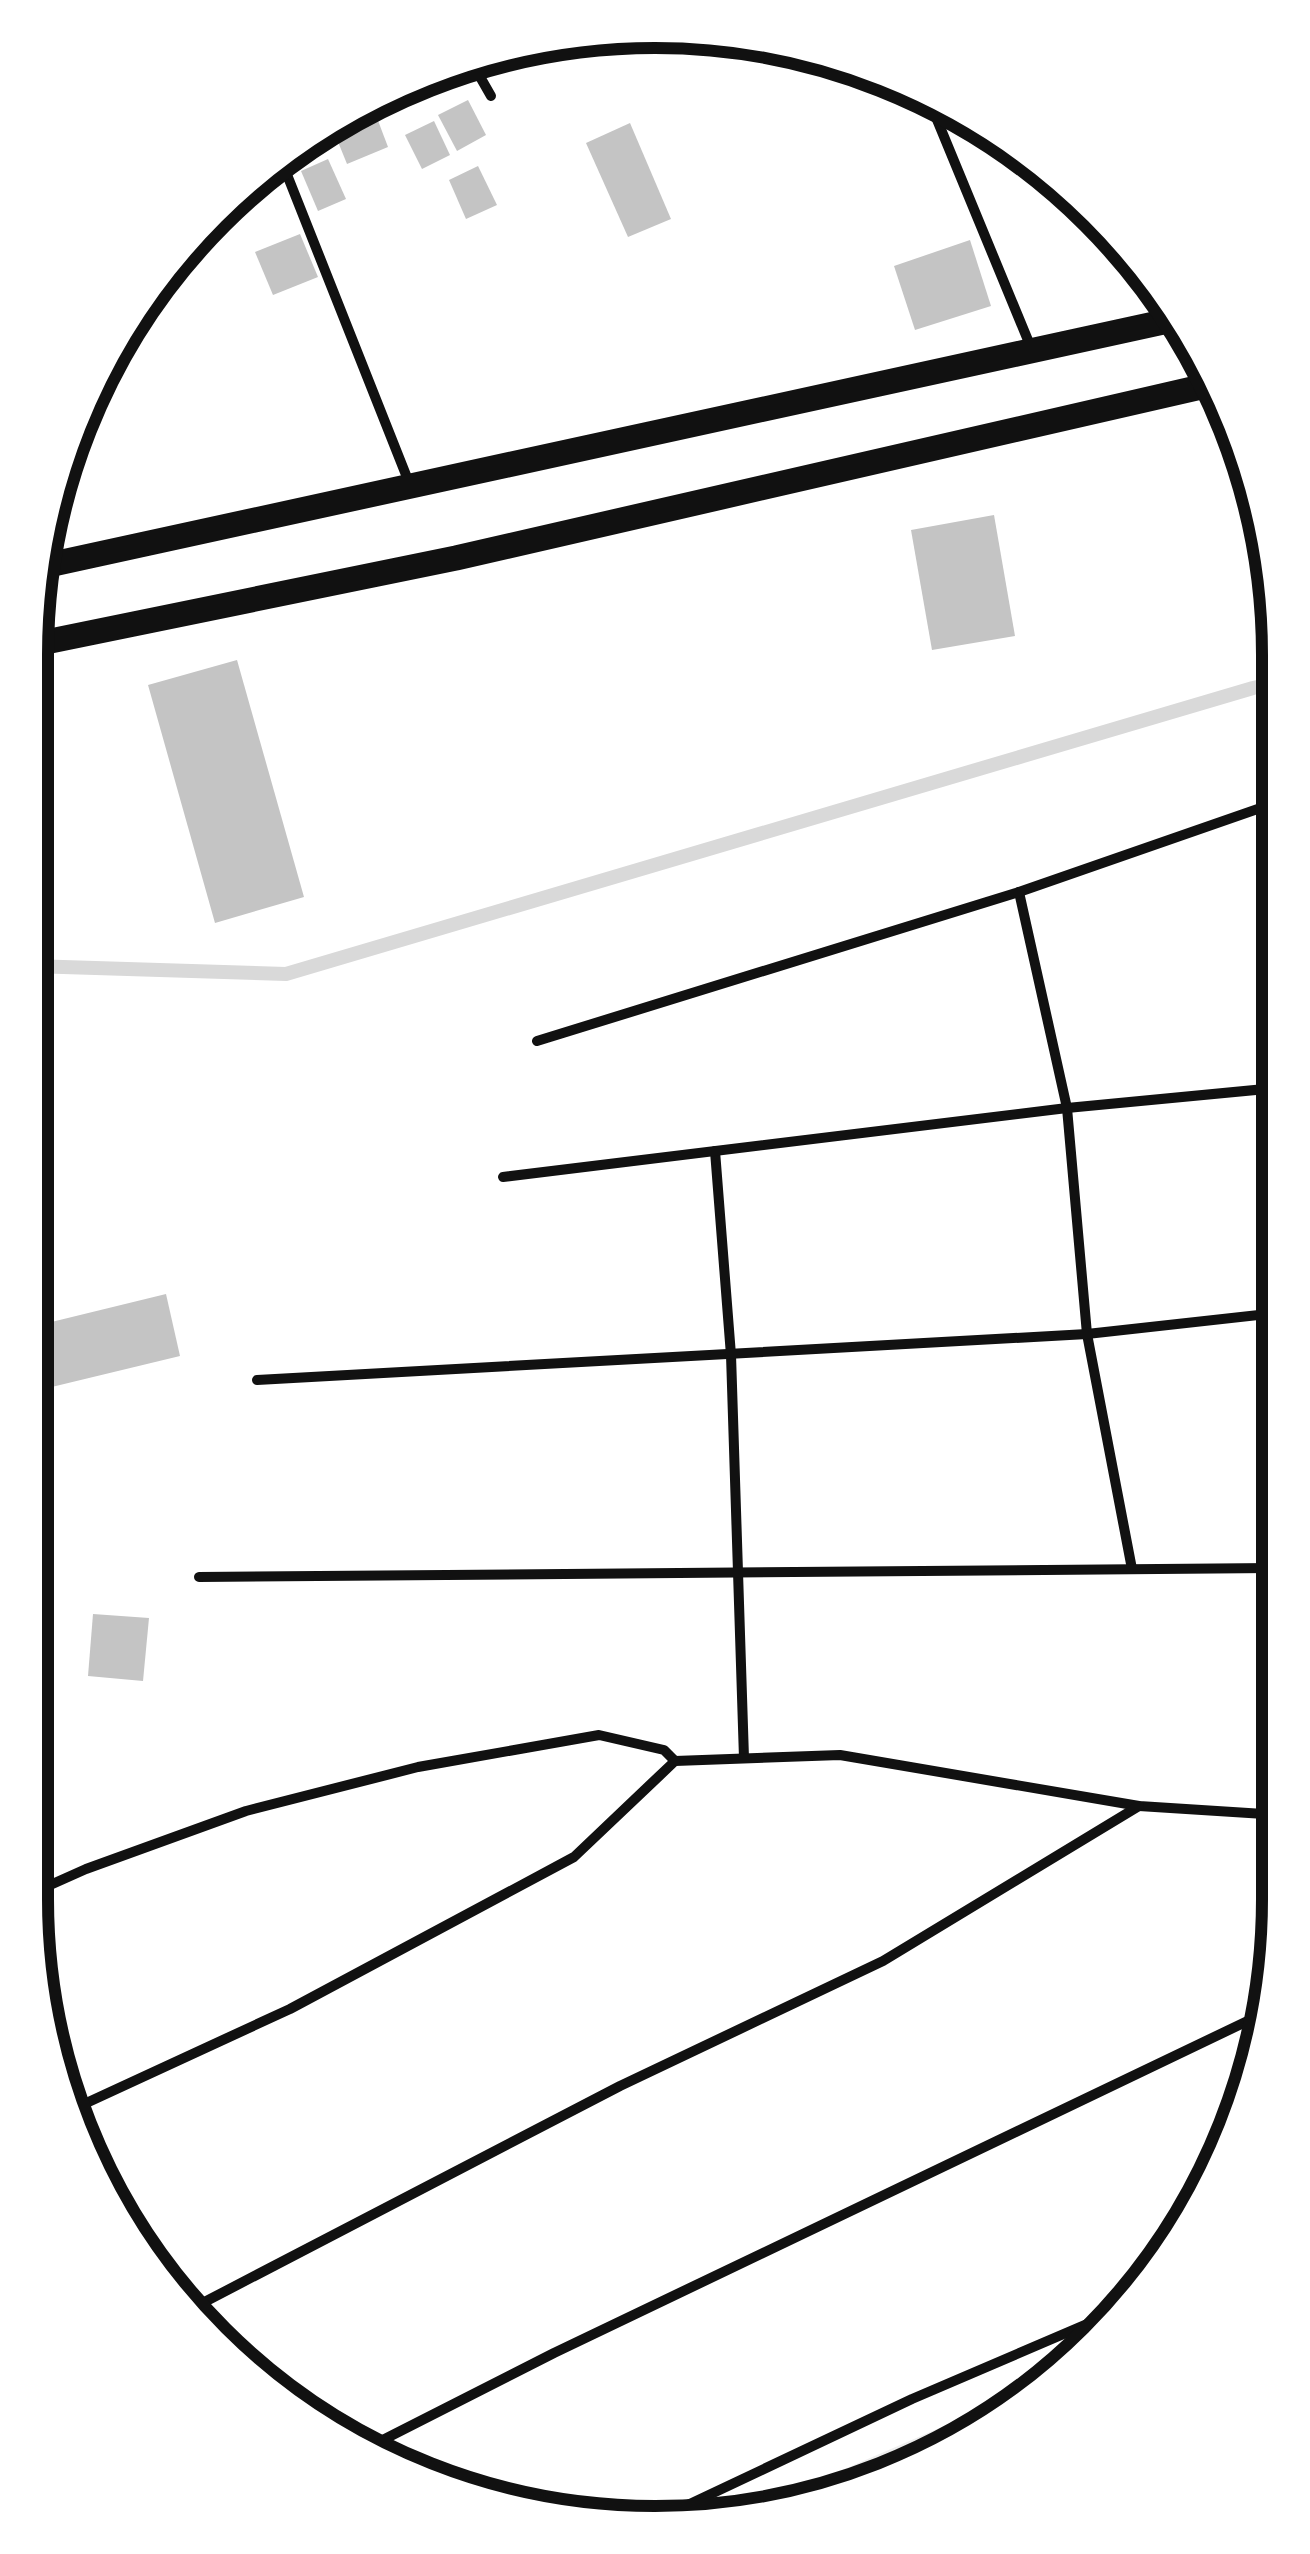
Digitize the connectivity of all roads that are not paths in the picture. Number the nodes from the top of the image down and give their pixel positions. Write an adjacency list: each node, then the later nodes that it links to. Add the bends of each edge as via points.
1 (478, 74): 2 (street)
2 (490, 96)
3 (936, 116): 6 (street)
4 (286, 172): 8 (street)
5 (1163, 322): 6 (main road)
6 (1033, 351): 8 (main road)
7 (1200, 387): 10 (main road, via 456,558)
8 (411, 486): 9 (main road)
9 (55, 564)
10 (48, 641)
11 (1262, 808): 12 (street)
12 (1019, 892): 13 (street); 15 (street)
13 (536, 1041)
14 (1262, 1089): 15 (street)
15 (1066, 1108): 16 (street); 19 (street)
16 (715, 1151): 17 (street); 20 (street)
17 (503, 1177)
18 (1262, 1315): 19 (street)
19 (1087, 1334): 20 (street); 23 (street)
20 (730, 1355): 21 (street); 24 (street)
21 (257, 1380)
22 (1262, 1568): 23 (street)
23 (1132, 1570): 24 (street)
24 (738, 1572): 25 (street); 26 (street)
25 (200, 1576)
26 (744, 1758): 27 (street); 28 (street, via 840,1755)
27 (675, 1761): 30 (street, via 664,1750 599,1735 418,1767 246,1811); 32 (street, via 574,1856 290,2009)
28 (1139, 1806): 29 (street); 33 (street, via 883,1961 620,2086)
29 (1262, 1814)
30 (48, 1886)
31 (1251, 2020): 35 (street)
32 (84, 2103)
33 (202, 2304)
34 (1091, 2322): 36 (street)
35 (380, 2441)
36 (687, 2505)

